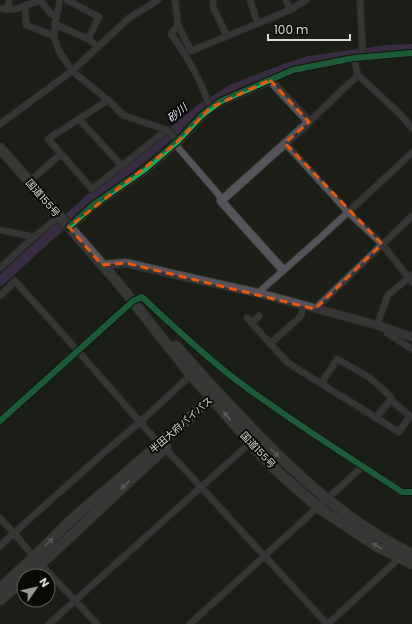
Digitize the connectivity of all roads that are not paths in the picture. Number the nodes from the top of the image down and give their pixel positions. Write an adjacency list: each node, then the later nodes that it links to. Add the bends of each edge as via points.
1 (9, 0): 13 (street)
2 (60, 0): 15 (street)
3 (67, 0): 20 (street, via 99,17)
4 (158, 0): 21 (street, via 129,18)
5 (175, 0): 17 (street)
6 (213, 0): 19 (street, via 213,8)
7 (250, 0): 16 (street)
8 (286, 0): 14 (street)
9 (306, 0): 14 (street)
10 (360, 0): 23 (street)
11 (25, 6): 13 (street); 15 (street, via 41,1); 18 (street, via 26,25)
12 (0, 8): 13 (street)
13 (7, 10)
14 (290, 10): 16 (street)
15 (56, 20): 18 (street); 20 (street)
16 (258, 24): 19 (street)
17 (178, 25): 19 (street, via 191,51); 29 (street, via 171,34 182,49)
18 (54, 36): 25 (street)
19 (227, 36)
20 (88, 39): 21 (street)
21 (98, 47): 25 (street)
22 (412, 54): 23 (street)
23 (363, 57): 24 (street)
24 (354, 58): 26 (street); 27 (street, via 293,70)
25 (72, 71): 28 (street); 32 (street)
26 (358, 75): 31 (street); 33 (street)
27 (270, 80): 29 (street); 31 (street)
28 (108, 100): 30 (street); 34 (street, via 123,115)
29 (210, 108): 35 (street)
30 (80, 118): 39 (street, via 48,139); 40 (street)
31 (309, 122): 36 (street)
32 (0, 124)
33 (412, 128)
34 (167, 130): 35 (street); 40 (street)
35 (177, 142): 42 (street); 46 (street, via 144,170 93,204)
36 (285, 143): 42 (street); 43 (street)
37 (0, 148): 41 (highway, 国道155号)
38 (412, 152): 43 (street)
39 (61, 154): 40 (street, via 92,189); 41 (street)
40 (122, 166)
41 (29, 182): 44 (highway, 国道155号)
42 (222, 202): 52 (street)
43 (348, 212): 49 (street); 52 (street)
44 (60, 216): 46 (highway, 国道155号); 48 (street)
45 (412, 216): 49 (street)
46 (69, 226): 50 (highway, 国道155号)
47 (0, 230): 48 (street)
48 (34, 237): 51 (street)
49 (382, 244): 53 (street); 58 (street)
50 (102, 265): 54 (street, via 126,263); 56 (highway, 国道155号)
51 (0, 268)
52 (283, 270): 54 (street)
53 (411, 278): 62 (street, via 388,295)
54 (258, 293): 57 (street)
55 (0, 296): 66 (street, via 15,281)
56 (133, 302): 66 (street); 67 (highway, 国道155号); 69 (highway, 国道155号, via 146,312); 76 (street, via 142,297 234,379)
57 (303, 306): 58 (street); 64 (street, via 301,316)
58 (315, 309): 62 (street)
59 (259, 316): 61 (street)
60 (247, 318): 61 (street)
61 (251, 323): 64 (street)
62 (381, 326): 63 (street); 65 (street, via 387,333)
63 (412, 337)
64 (270, 344): 68 (street, via 288,364)
65 (412, 349)
66 (78, 351): 72 (street); 73 (street)
67 (192, 375): 69 (highway, 国道155号); 73 (street)
68 (321, 384): 70 (street, via 337,359 368,377); 71 (street)
69 (215, 398): 74 (highway, 国道155号, one-way to 69); 75 (highway, 半田大府パイパス); 79 (highway, 国道155号, one-way to 79)
70 (391, 399): 71 (street); 71 (street, via 410,416 398,432)
71 (376, 418)
72 (0, 421)
73 (140, 422): 75 (street); 82 (street)
74 (250, 443): 77 (street); 80 (highway, 国道155号)
75 (162, 446): 77 (street); 87 (highway, 半田大府パイパス, via 71,520)
76 (363, 466): 78 (street, via 402,492); 79 (street)
77 (201, 487): 85 (street); 93 (street)
78 (412, 492)
79 (328, 500): 80 (street); 84 (highway, 国道155号, via 378,536)
80 (319, 508): 85 (street); 86 (highway, 国道155号, one-way to 80, via 376,546)
81 (0, 518): 82 (street)
82 (14, 533): 83 (street); 87 (street)
83 (0, 546)
84 (411, 551)
85 (264, 556): 96 (street); 97 (street)
86 (398, 557): 88 (highway, 国道155号); 97 (street)
87 (38, 560): 89 (highway, 半田大府パイパス); 91 (highway, 半田大府パイパス); 93 (street)
88 (412, 564)
89 (33, 568)
90 (16, 587): 92 (highway)
91 (0, 588)
92 (0, 600)
93 (75, 600): 94 (street); 95 (street)
94 (49, 624)
95 (97, 624)
96 (190, 624)
97 (327, 624)

